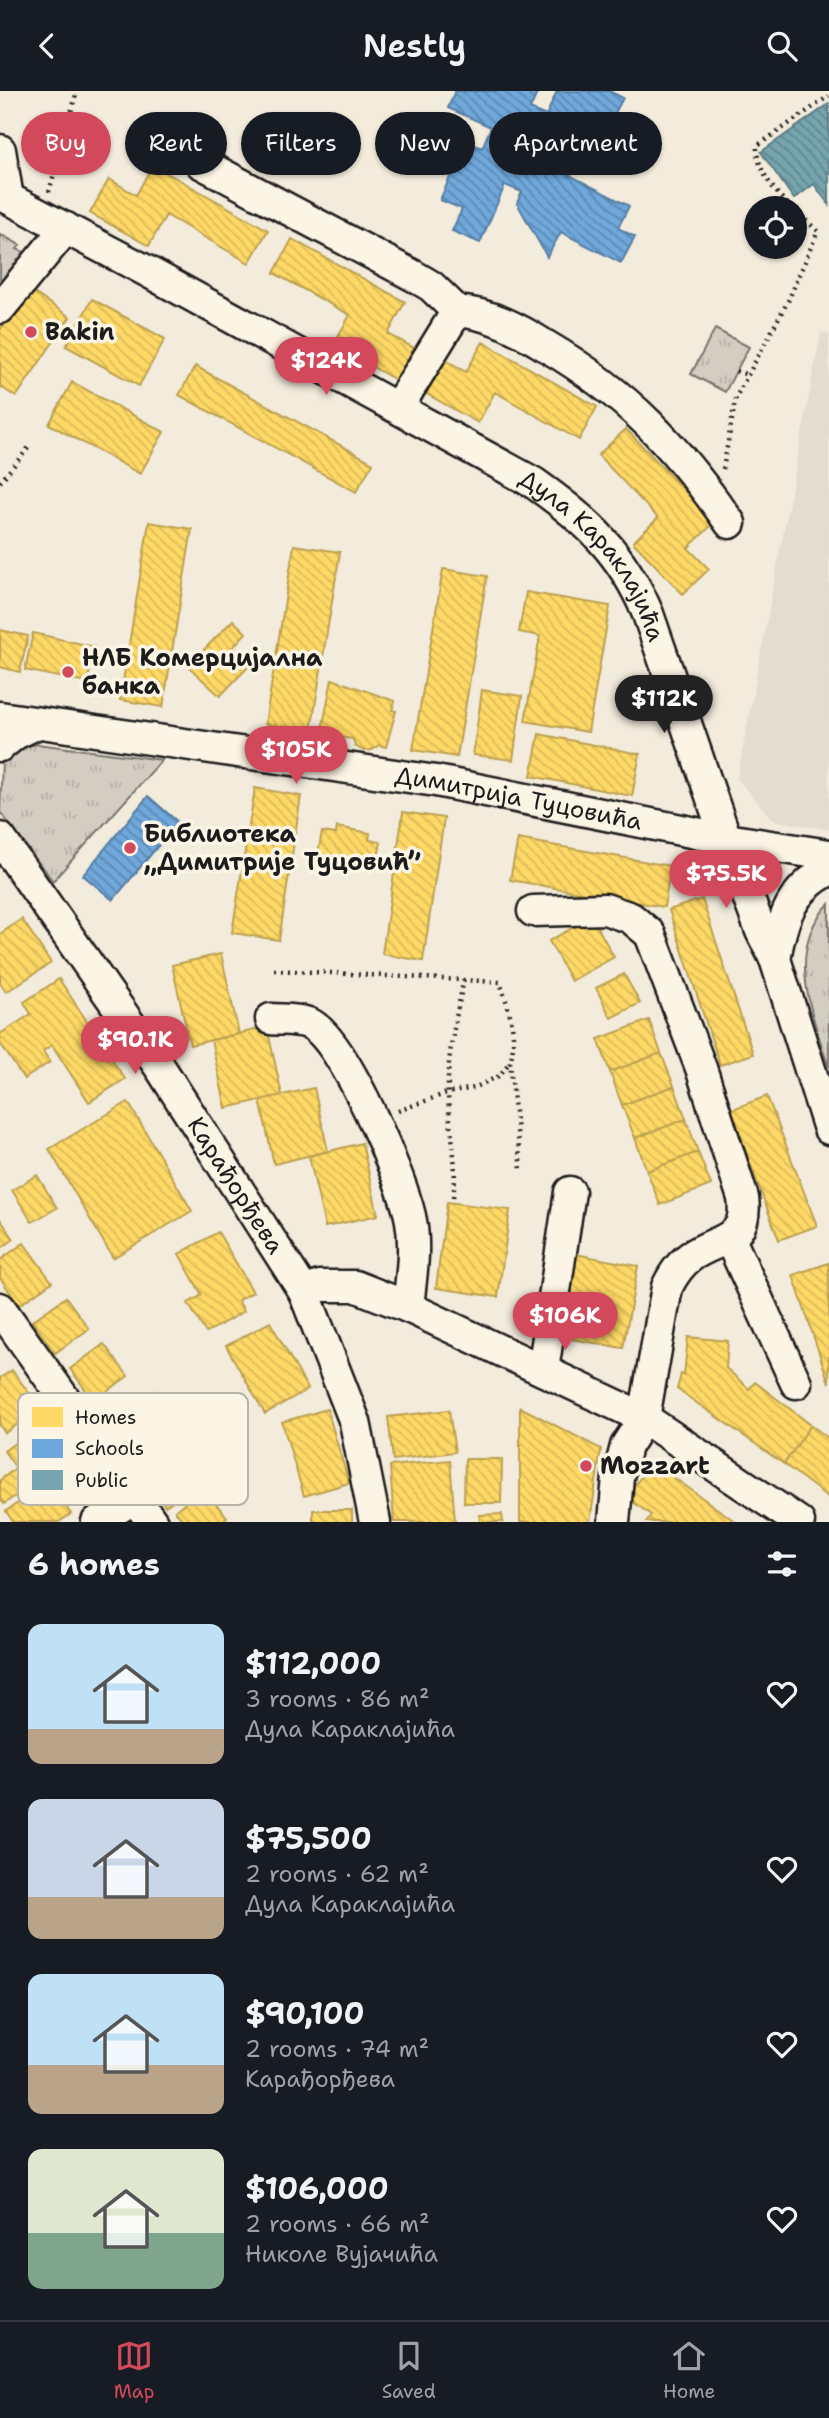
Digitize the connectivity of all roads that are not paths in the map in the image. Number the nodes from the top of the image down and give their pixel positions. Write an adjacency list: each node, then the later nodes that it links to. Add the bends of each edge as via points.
1 (0, 150): 3 (street)
2 (224, 175): 6 (street, via 423,281)
3 (4, 196): 4 (street, Дула Караклајића)
4 (66, 228): 5 (street); 7 (street, Дула Караклајића)
5 (0, 308)
6 (457, 311): 7 (street); 8 (street, via 491,316 608,385 666,438)
7 (398, 407): 13 (street, Дула Караклајића, via 534,483 612,548 648,614)
8 (724, 514)
9 (0, 717): 10 (street, Димитрија Туцовића)
10 (38, 723): 11 (street); 13 (street, Димитрија Туцовића, via 436,781)
11 (0, 746)
12 (0, 838): 22 (street, Карађорђева, via 161,1069)
13 (726, 839): 14 (street, Димитрија Туцовића); 17 (street, Дула Караклајића)
14 (829, 855)
15 (829, 870): 17 (street, via 795,895 781,923)
16 (533, 911): 21 (street, via 605,909 631,918 650,934 701,1067 743,1198 743,1220)
17 (775, 959): 19 (street, Дула Караклајића)
18 (271, 1019): 23 (street, via 310,1023 324,1035 373,1120 400,1179 411,1221 414,1247)
19 (829, 1129)
20 (570, 1192): 25 (street)
21 (729, 1237): 26 (street); 28 (street, via 690,1257 667,1287)
22 (304, 1292): 23 (street, via 320,1286 355,1286); 33 (street, Карађорђева, via 355,1422)
23 (408, 1307): 25 (street)
24 (0, 1308): 27 (street)
25 (543, 1370): 28 (street)
26 (796, 1383)
27 (60, 1393)
28 (644, 1417): 34 (street, via 626,1446); 35 (street)
29 (122, 1505): 31 (street)
30 (140, 1505): 32 (street)
31 (97, 1522)
32 (152, 1522)
33 (375, 1522)
34 (614, 1522)
35 (799, 1522)

